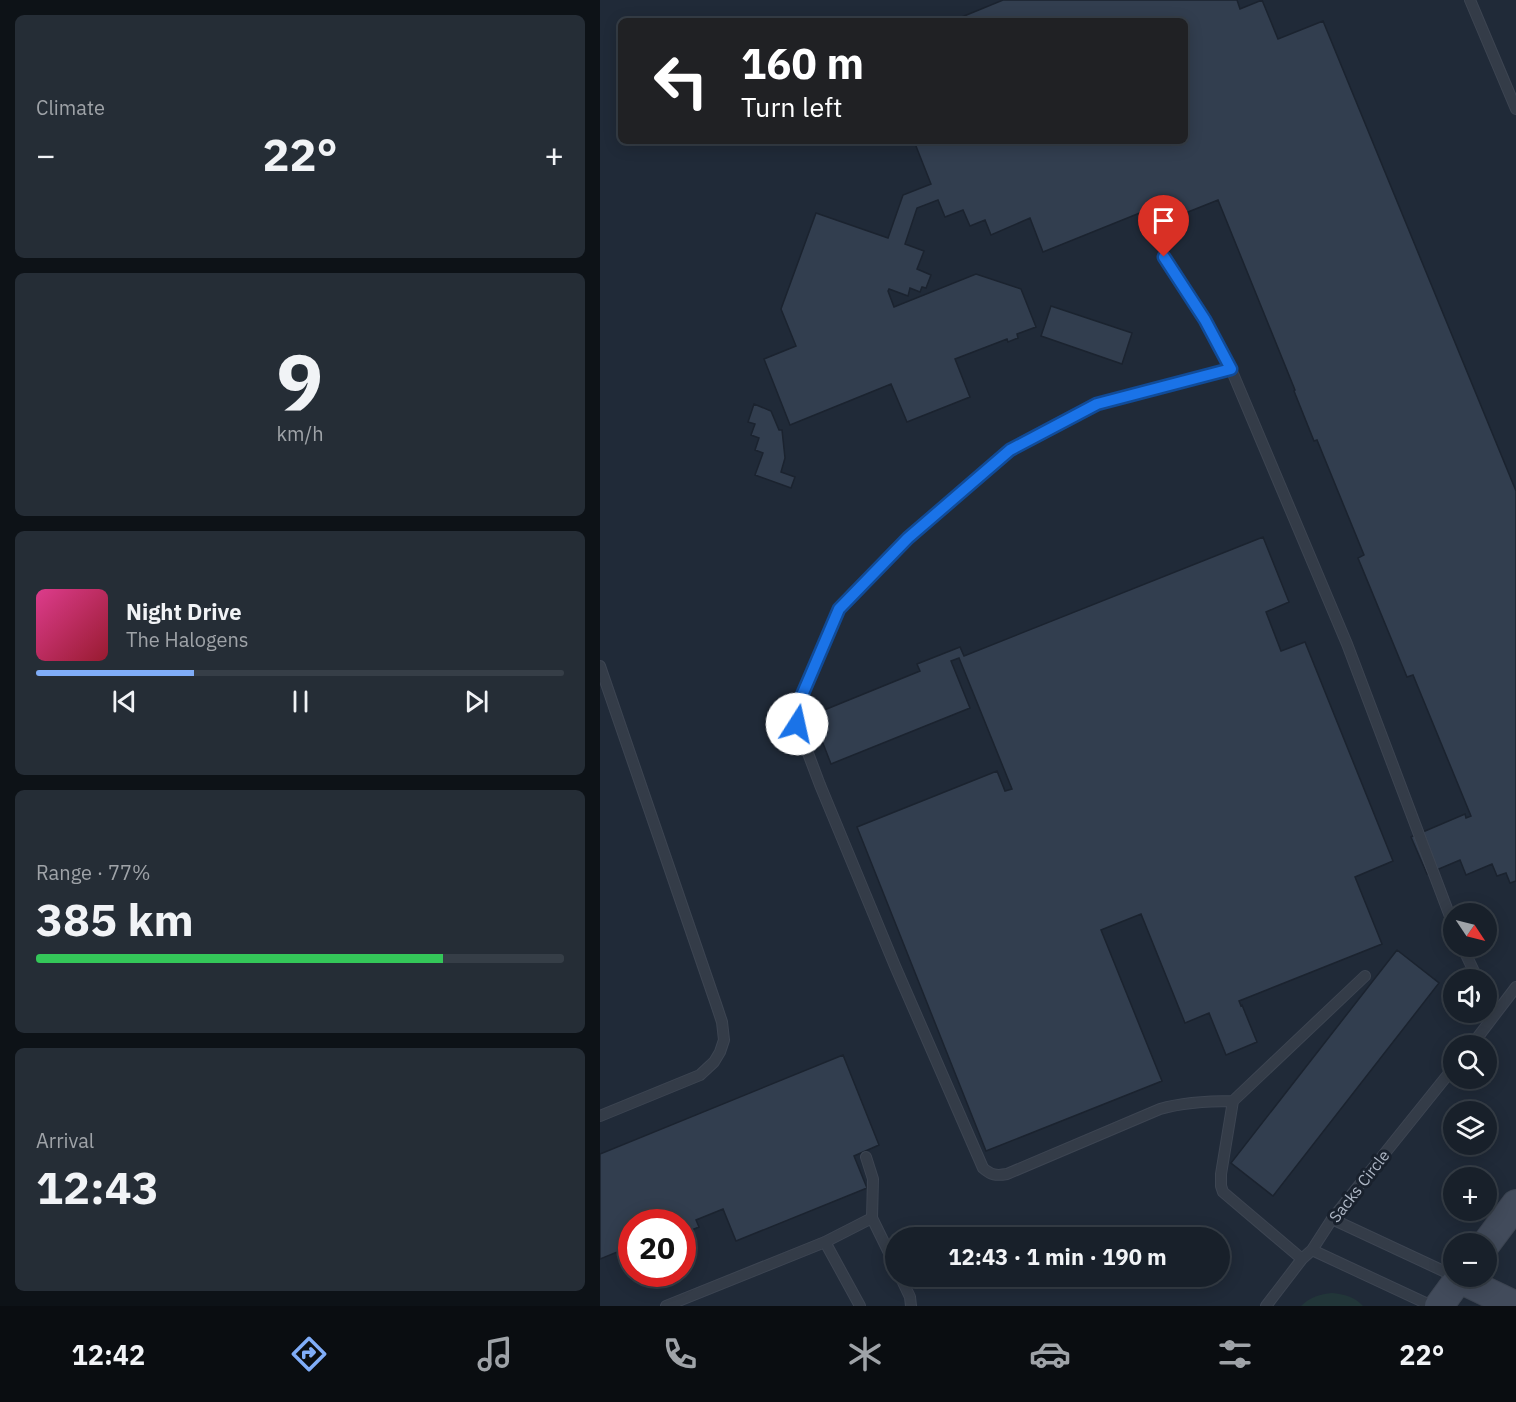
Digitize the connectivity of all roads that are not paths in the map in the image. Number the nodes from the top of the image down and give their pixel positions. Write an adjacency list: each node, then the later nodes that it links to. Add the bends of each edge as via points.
1 (1470, 0): 2 (lane)
2 (1516, 109)
3 (1164, 257): 4 (lane)
4 (1231, 369): 6 (lane, via 1347,644); 13 (lane, via 1097,404 1010,450 908,538 839,609 797,707 797,724 895,966 983,1168 998,1176 1007,1174 1167,1107)
5 (600, 666): 14 (lane, via 722,1022 724,1040 714,1062 700,1075)
6 (1445, 903)
7 (1365, 976): 13 (lane)
8 (1516, 987): 9 (lane)
9 (1497, 1011)
10 (1488, 1023): 11 (lane)
11 (1479, 1035)
12 (1443, 1081): 18 (lane, Sacks Circle)
13 (1233, 1101): 23 (lane, via 1221,1174 1223,1192)
14 (600, 1116)
15 (866, 1157): 17 (lane, via 873,1179)
16 (1516, 1204): 19 (street)
17 (872, 1218): 20 (lane); 21 (lane)
18 (1332, 1219): 22 (lane, Sacks Circle); 24 (lane)
19 (1494, 1233)
20 (825, 1242): 28 (lane); 29 (lane)
21 (885, 1245)
22 (1312, 1250): 23 (lane, Sacks Circle); 32 (lane)
23 (1302, 1260): 31 (lane, Sacks Circle)
24 (1443, 1271)
25 (905, 1287): 30 (lane)
26 (1451, 1287): 33 (street)
27 (1477, 1287): 34 (street)
28 (666, 1306)
29 (860, 1306)
30 (911, 1306)
31 (1266, 1306)
32 (1432, 1306)
33 (1439, 1306)
34 (1516, 1306)

